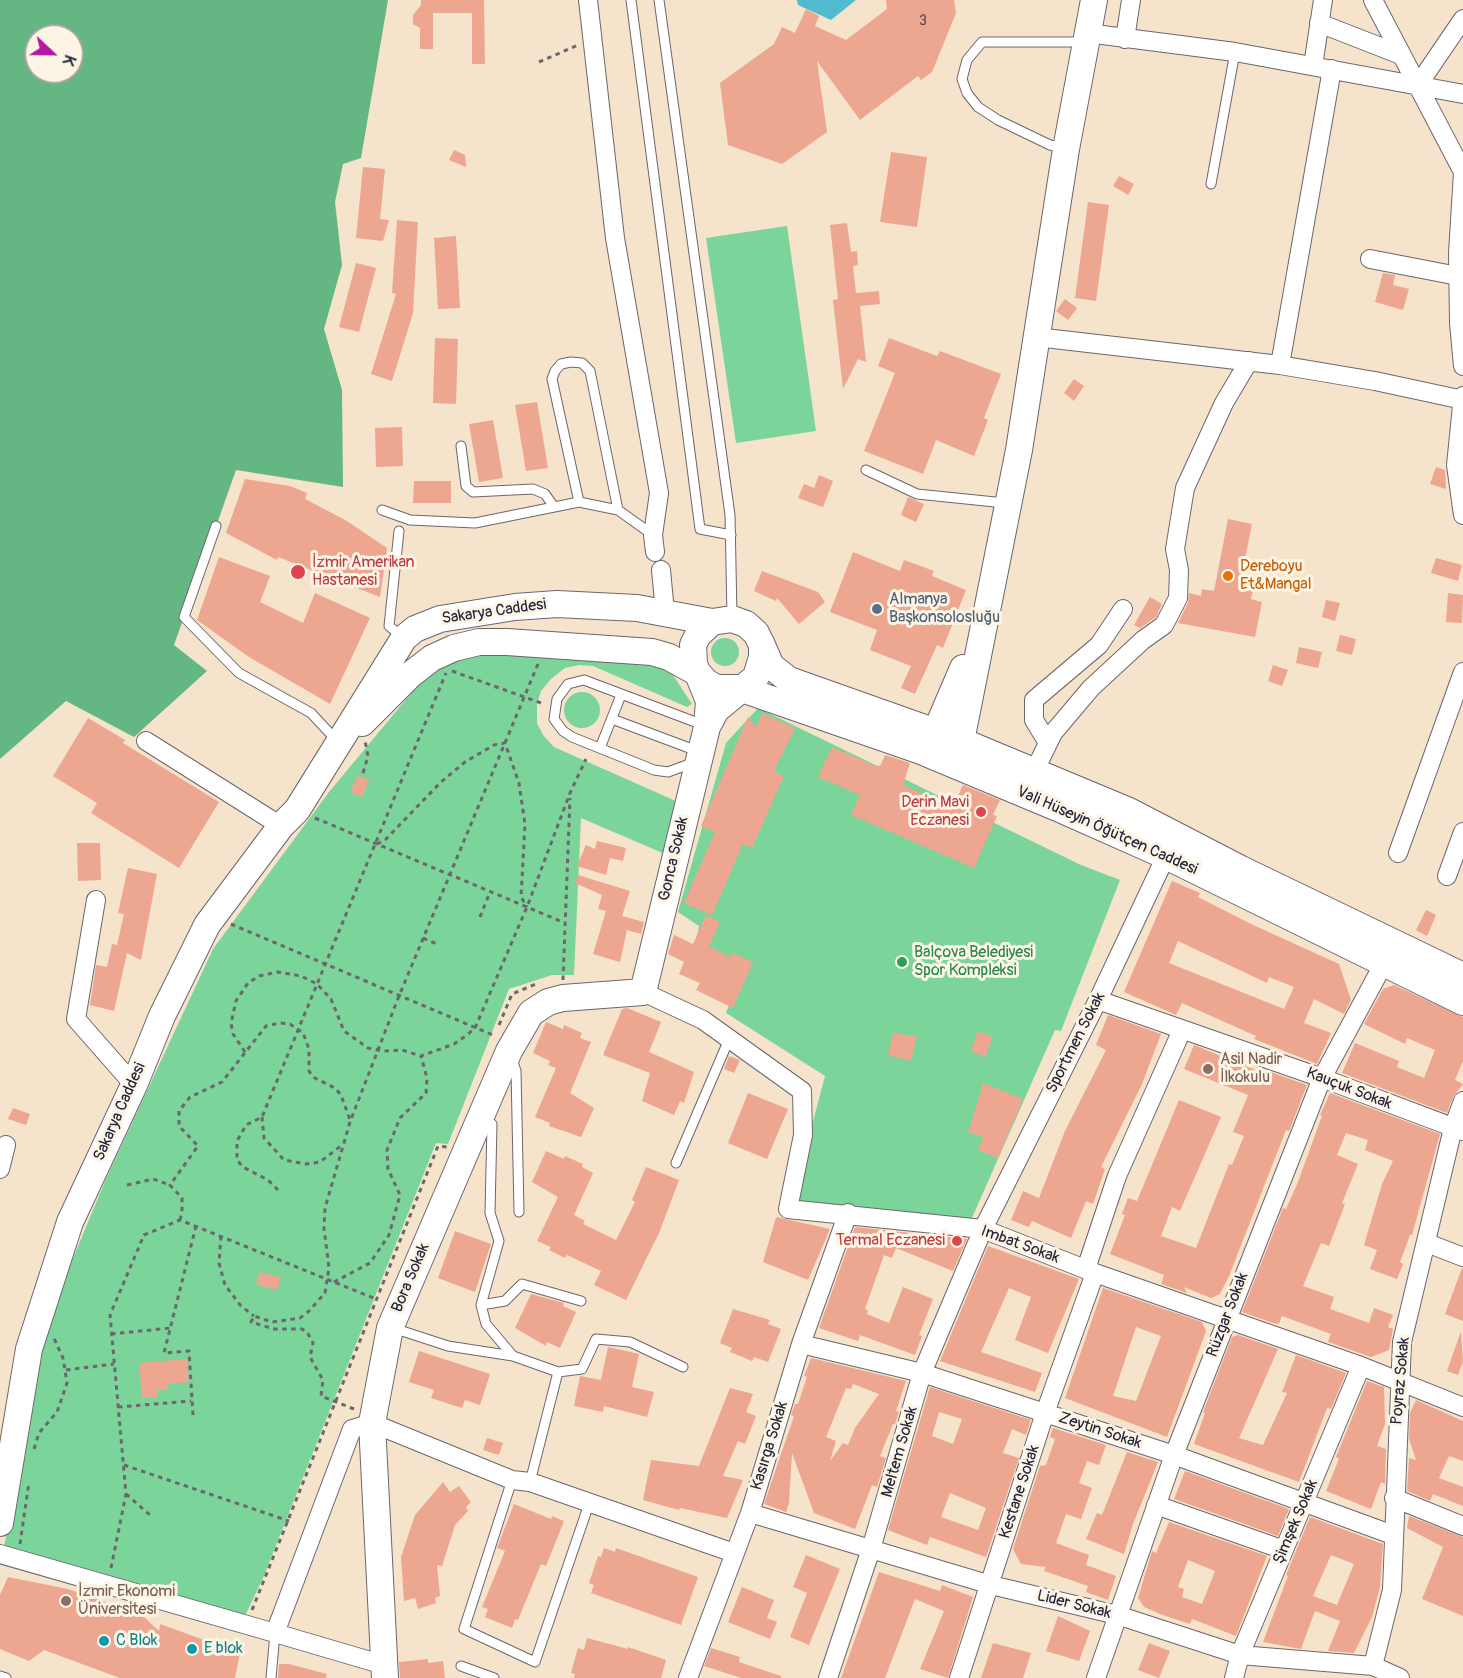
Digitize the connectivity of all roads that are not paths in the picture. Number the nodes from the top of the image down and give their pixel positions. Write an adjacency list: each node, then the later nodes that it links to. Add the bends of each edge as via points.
1 (588, 0): 39 (street, via 615,238 659,493)
2 (631, 0): 38 (lane, via 700,529)
3 (659, 0): 38 (lane)
4 (1094, 0): 10 (main road)
5 (1131, 0): 11 (street)
6 (1373, 0): 13 (street)
7 (1323, 2): 9 (street)
8 (1463, 19): 16 (street)
9 (1320, 23): 13 (street); 14 (street)
10 (1086, 37): 11 (street); 18 (main road); 18 (lane, via 982,42 967,60 962,79 978,107 1050,146)
11 (1125, 39): 12 (street)
12 (1235, 52): 14 (street); 19 (lane)
13 (1401, 55): 16 (street)
14 (1313, 66): 15 (street)
15 (1332, 69): 16 (street); 24 (street)
16 (1418, 85): 17 (street); 21 (street, via 1463,172)
17 (1463, 94)
18 (1066, 148): 22 (main road)
19 (1211, 184)
20 (1370, 258): 21 (street)
21 (1458, 276): 25 (street)
22 (1036, 338): 23 (street); 31 (main road)
23 (1249, 361): 24 (street); 56 (street, via 1224,403 1185,488 1175,549 1178,598 1164,625 1090,688)
24 (1280, 365): 27 (street)
25 (1463, 366)
26 (1463, 396): 27 (street)
27 (1463, 400): 35 (street, via 1456,465)
28 (461, 446): 32 (lane, via 466,486 473,492 533,489 545,494)
29 (866, 470): 31 (lane, via 917,494)
30 (579, 502): 32 (lane); 34 (lane); 34 (lane, via 552,379 561,364 571,362 582,363 590,371)
31 (1008, 503): 41 (main road)
32 (554, 507): 33 (lane, via 475,523 410,520)
33 (382, 510)
34 (618, 510): 39 (lane)
35 (1463, 514)
36 (216, 526): 57 (lane, via 184,617 239,673 311,713)
37 (399, 531): 45 (lane, via 389,627)
38 (731, 535): 44 (lane)
39 (654, 543)
40 (661, 570): 43 (street)
41 (986, 609): 54 (main road); 55 (main road)
42 (1123, 609): 56 (street, via 1099,645 1034,700 1034,720)
43 (665, 612): 44 (main road, Sakarya Caddesi); 45 (main road, Sakarya Caddesi, via 557,604 515,606 440,619)
44 (722, 621): 46 (main road, via 746,624); 48 (main road, via 698,635 693,645)
45 (404, 638): 57 (main road, Sakarya Caddesi)
46 (762, 645): 49 (main road, via 756,677); 54 (main road, Vali Hüseyin Öğütçen Caddesi, via 771,666 789,680)
47 (1463, 672): 63 (street)
48 (698, 673): 49 (main road, via 716,688); 52 (main road, via 709,701); 57 (main road, Sakarya Caddesi, via 652,652 543,642 479,642 432,658)
49 (740, 688): 52 (main road, via 717,710); 54 (main road, Vali Hüseyin Öğütçen Caddesi)
50 (621, 695): 51 (lane); 52 (lane); 58 (lane, via 594,683 576,681 568,684 557,699 557,725 572,737)
51 (612, 719): 58 (lane); 59 (lane)
52 (707, 727): 59 (main road, Gonca Sokak)
53 (146, 741): 61 (street)
54 (929, 741): 55 (main road); 64 (main road, Vali Hüseyin Öğütçen Caddesi)
55 (961, 741): 60 (main road, Vali Hüseyin Öğütçen Caddesi)
56 (1048, 743): 60 (street)
57 (340, 744): 61 (main road, Sakarya Caddesi)
58 (600, 748): 59 (lane, via 668,772)
59 (698, 757): 69 (main road, Gonca Sokak)
60 (1034, 772): 68 (main road, Vali Hüseyin Öğütçen Caddesi, via 1129,811)
61 (289, 818): 76 (main road, Sakarya Caddesi, via 207,925 162,1016)
62 (1463, 832): 65 (street)
63 (1398, 853)
64 (1166, 856): 67 (main road, Vali Hüseyin Öğütçen Caddesi); 70 (street, Sportmen Sokak)
65 (1447, 876)
66 (96, 900): 76 (street, via 76,1019)
67 (1384, 963): 71 (main road, Vali Hüseyin Öğütçen Caddesi); 75 (street, Rüzgar Sokak)
68 (1463, 976)
69 (643, 992): 73 (street, Imbat Sokak); 74 (main road, Bora Sokak, via 548,1002 531,1013)
70 (1098, 1000): 72 (street, Kauçuk Sokak); 85 (street, Sportmen Sokak)
71 (1463, 1002)
72 (1182, 1030): 75 (street, Kauçuk Sokak); 88 (street, Kestane Sokak, via 1117,1176)
73 (730, 1037): 81 (lane); 84 (street, Imbat Sokak, via 802,1091 803,1135 788,1209)
74 (502, 1044): 78 (main road, Bora Sokak); 83 (lane, via 516,1071)
75 (1322, 1078): 79 (street, Kauçuk Sokak); 92 (street, Rüzgar Sokak)
76 (134, 1085): 102 (main road, Sakarya Caddesi, via 70,1222)
77 (1463, 1101): 79 (street, Poyraz Sokak)
78 (481, 1115): 90 (lane, via 492,1124 490,1213 499,1241); 91 (main road, Bora Sokak)
79 (1458, 1129): 86 (street, Poyraz Sokak)
80 (6, 1145): 82 (street)
81 (675, 1163)
82 (0, 1169)
83 (519, 1212)
84 (848, 1213): 85 (street, Imbat Sokak); 93 (street, Kasırga Sokak)
85 (982, 1229): 88 (street, Imbat Sokak); 98 (street, Meltem Sokak)
86 (1427, 1243): 87 (street); 99 (street, Poyraz Sokak, via 1402,1342)
87 (1463, 1257)
88 (1091, 1271): 92 (street, Imbat Sokak); 101 (street, Kestane Sokak)
89 (582, 1301): 90 (lane, via 522,1284 505,1301)
90 (481, 1305): 94 (lane, via 486,1324)
91 (394, 1317): 94 (lane, via 448,1346); 103 (main road, Bora Sokak)
92 (1227, 1318): 95 (street, Imbat Sokak); 104 (street, Rüzgar Sokak)
93 (801, 1344): 98 (street, Zeytin Sokak); 110 (street, Kasırga Sokak)
94 (513, 1356): 97 (lane)
95 (1361, 1366): 99 (street, Imbat Sokak); 107 (street, Şimşek Sokak)
96 (683, 1367): 97 (lane, via 630,1342 596,1339 582,1369)
97 (558, 1372): 105 (lane)
98 (922, 1373): 101 (street, Zeytin Sokak); 114 (street, Meltem Sokak)
99 (1399, 1382): 100 (street, Imbat Sokak); 106 (street, Poyraz Sokak)
100 (1463, 1407)
101 (1045, 1413): 104 (street, Zeytin Sokak); 118 (street, Kestane Sokak)
102 (8, 1423): 111 (main road, Sakarya Caddesi)
103 (372, 1423): 105 (street); 120 (street, via 352,1429); 124 (main road, Bora Sokak)
104 (1174, 1455): 107 (street, Zeytin Sokak); 109 (street, Rüzgar Sokak)
105 (521, 1481): 108 (street); 108 (lane, via 464,1629 536,1662)
106 (1394, 1498): 112 (street); 113 (street, Poyraz Sokak)
107 (1305, 1501): 113 (street, Zeytin Sokak); 115 (street, Şimşek Sokak)
108 (590, 1504): 116 (street)
109 (1156, 1505): 115 (street); 119 (street, Rüzgar Sokak)
110 (750, 1514): 114 (street, Lider Sokak); 116 (street, Kasırga Sokak)
111 (0, 1523)
112 (1463, 1526)
113 (1393, 1535): 123 (street, Poyraz Sokak, via 1392,1590)
114 (872, 1549): 118 (street, Lider Sokak); 130 (street, Meltem Sokak)
115 (1284, 1550): 121 (street, Şimşek Sokak)
116 (734, 1553): 129 (street, Kasırga Sokak)
117 (0, 1554): 120 (street)
118 (991, 1585): 119 (street, Lider Sokak); 131 (street, Kestane Sokak)
119 (1117, 1615): 121 (street, Lider Sokak); 132 (street, Rüzgar Sokak)
120 (275, 1633): 124 (street); 127 (lane)
121 (1240, 1655): 123 (street, Lider Sokak); 133 (street, Şimşek Sokak)
122 (461, 1666): 128 (lane)
123 (1372, 1666): 134 (street, Lider Sokak)
124 (384, 1671)
125 (0, 1676): 126 (lane)
126 (6, 1678)
127 (271, 1678)
128 (494, 1678)
129 (688, 1678)
130 (828, 1678)
131 (960, 1678)
132 (1096, 1678)
133 (1233, 1678)
134 (1400, 1678)

